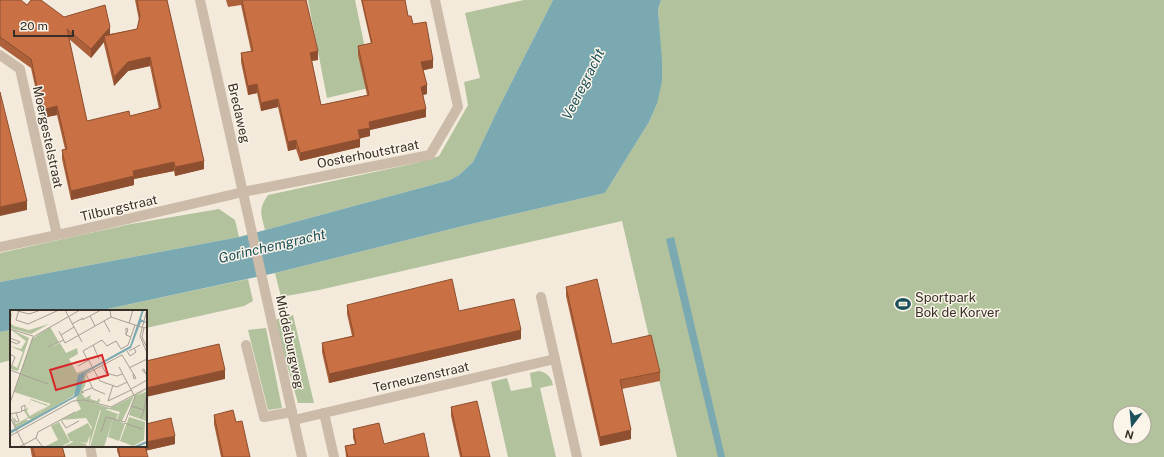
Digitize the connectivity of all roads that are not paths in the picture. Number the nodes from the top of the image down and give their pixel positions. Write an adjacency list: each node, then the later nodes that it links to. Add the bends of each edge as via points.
1 (200, 0): 4 (street, Bredaweg)
2 (435, 0): 4 (street, Oosterhoutstraat, via 458,107 430,155)
3 (0, 55): 6 (street, Moergestelstraat, via 20,69)
4 (243, 192): 5 (street, Bredaweg); 6 (street, Tilburgstraat)
5 (252, 232): 12 (street, Middelburgweg)
6 (57, 235): 7 (street, Tilburgstraat)
7 (0, 247)
8 (541, 297): 10 (street)
9 (246, 344): 12 (street, via 264,417)
10 (555, 359): 11 (street, Terneuzenstraat); 17 (street)
11 (324, 413): 12 (street, Terneuzenstraat); 16 (street)
12 (293, 416): 15 (street, Middelburgweg)
13 (90, 447): 14 (street)
14 (92, 457)
15 (302, 457)
16 (334, 457)
17 (577, 457)

